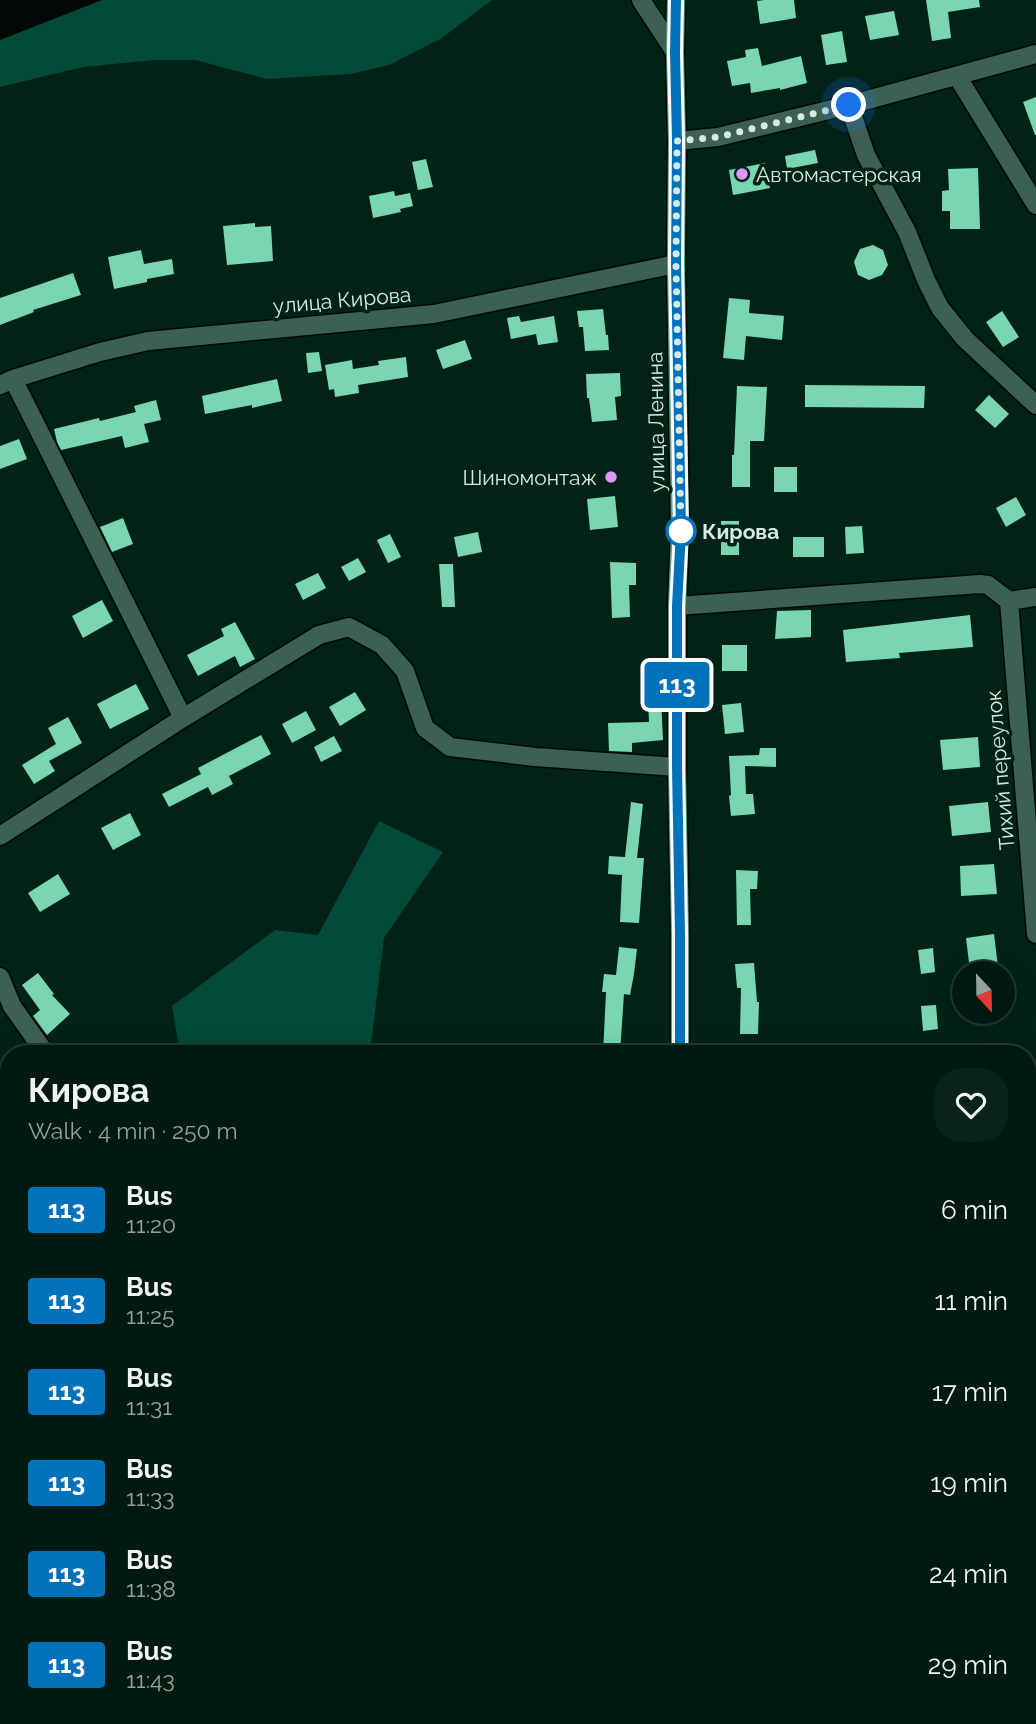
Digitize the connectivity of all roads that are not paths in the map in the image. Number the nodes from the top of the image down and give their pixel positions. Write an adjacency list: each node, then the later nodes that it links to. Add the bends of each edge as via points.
1 (641, 0): 3 (street)
2 (676, 0): 3 (main road, улица Ленина)
3 (675, 52): 7 (main road, улица Ленина)
4 (1036, 54): 5 (street)
5 (957, 76): 6 (street); 8 (street)
6 (849, 105): 7 (street, via 718,137); 11 (street, via 866,155 940,308 965,339)
7 (677, 141): 9 (main road, улица Ленина)
8 (1036, 205)
9 (676, 264): 10 (street, улица Кирова, via 434,314 148,341); 14 (main road, улица Ленина, via 681,531)
10 (6, 382): 15 (street, улица Кирова)
11 (1036, 405)
12 (1036, 597): 13 (street)
13 (1009, 601): 14 (street, via 981,584); 18 (street, Тихий переулок)
14 (677, 606): 16 (main road, улица Ленина)
15 (183, 718): 16 (street, via 319,635 349,627 382,645 405,671 425,728 450,747); 17 (street)
16 (677, 767): 21 (main road, улица Ленина)
17 (0, 836)
18 (1036, 934)
19 (0, 977): 20 (street, via 12,1006)
20 (40, 1045)
21 (680, 1045)

